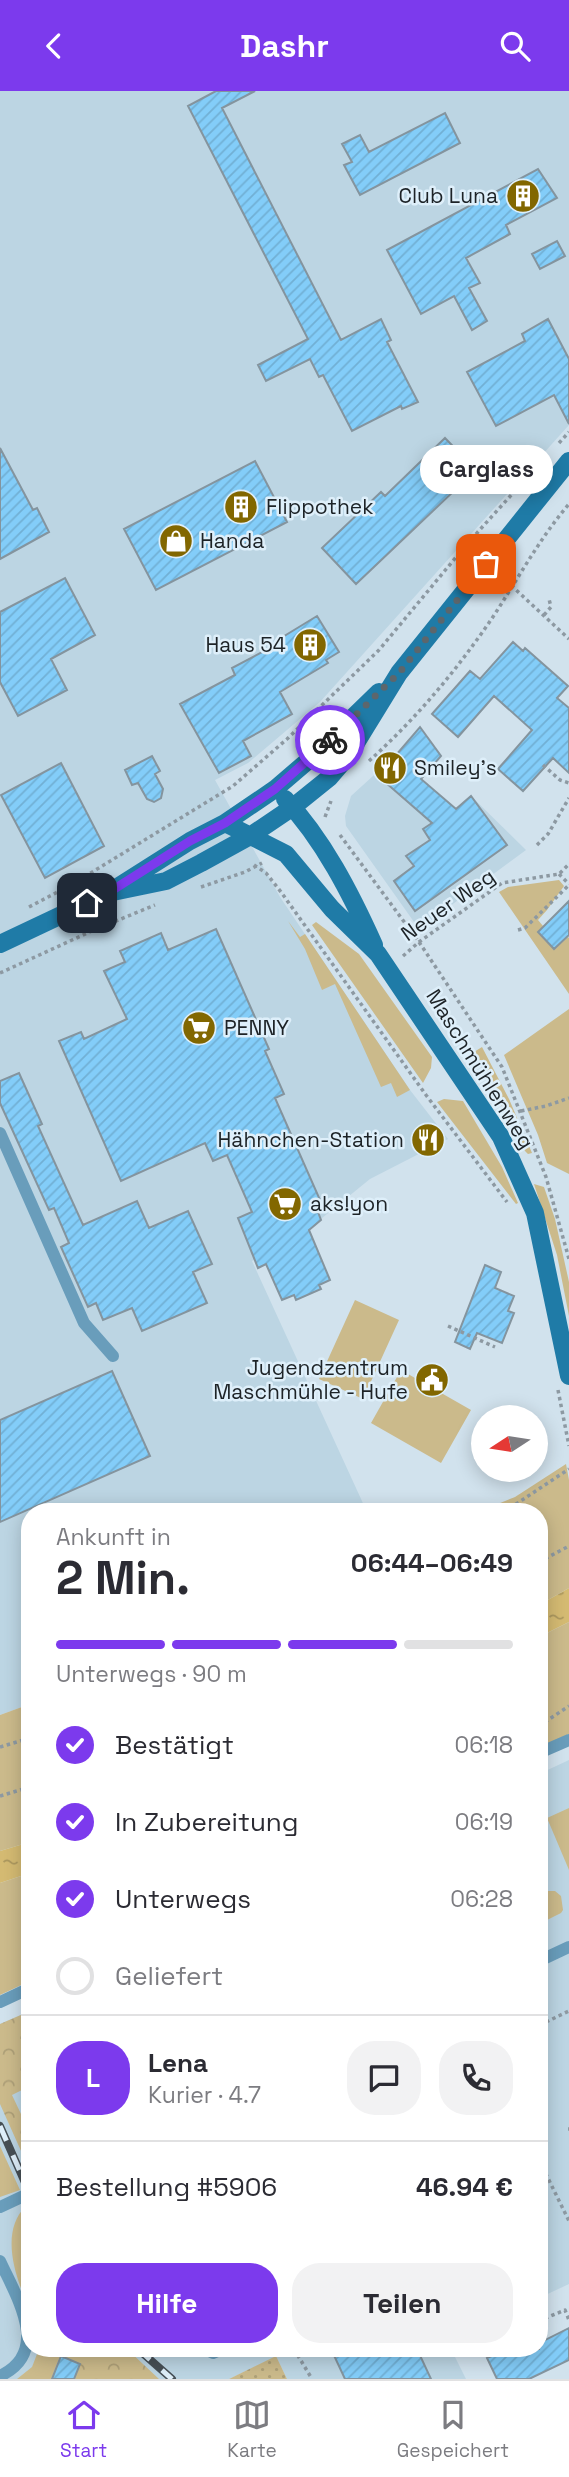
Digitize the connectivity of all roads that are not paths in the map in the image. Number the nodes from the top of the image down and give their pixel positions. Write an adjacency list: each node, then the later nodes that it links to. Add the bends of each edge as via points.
1 (569, 461): 2 (main road)
2 (399, 673): 3 (main road); 4 (main road, via 348,756)
3 (275, 789): 4 (main road, Maschmühlenweg); 5 (main road)
4 (293, 807): 6 (main road); 9 (main road, Maschmühlenweg, via 357,907)
5 (225, 823): 6 (main road, Maschmühlenweg); 7 (main road)
6 (250, 836): 7 (main road, via 166,881); 9 (main road, Maschmühlenweg, via 286,854)
7 (108, 893): 8 (main road)
8 (0, 944)
9 (383, 962): 12 (main road, Maschmühlenweg, via 494,1127 518,1172 542,1240)
10 (0, 1133): 11 (lane, via 84,1323)
11 (113, 1356)
12 (562, 1378)
13 (569, 1740): 14 (lane)
14 (548, 1749)
15 (569, 1947): 16 (lane)
16 (548, 1957)
17 (21, 1992): 18 (lane)
18 (0, 2002)
19 (21, 2197): 20 (lane)
20 (0, 2207)
21 (0, 2261): 22 (lane)
22 (21, 2310)
23 (21, 2357): 24 (lane)
24 (0, 2376)

